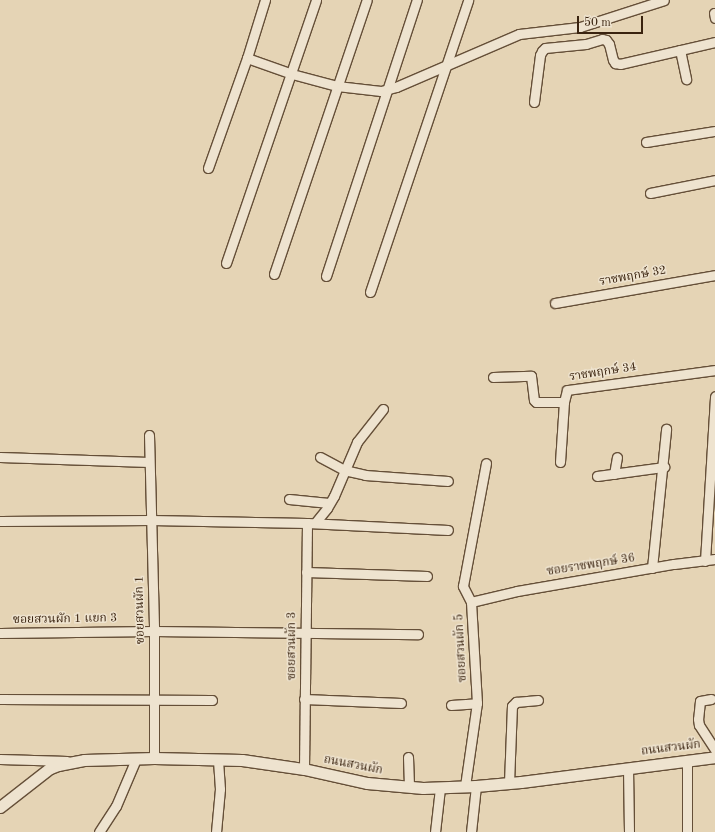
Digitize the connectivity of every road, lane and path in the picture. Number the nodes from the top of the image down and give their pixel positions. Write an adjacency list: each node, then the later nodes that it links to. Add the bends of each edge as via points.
1 (265, 0): 9 (street)
2 (316, 0): 11 (street)
3 (367, 0): 13 (street)
4 (417, 0): 14 (street)
5 (468, 0): 10 (street)
6 (664, 0): 10 (street, via 580,27 519,34)
7 (715, 42): 8 (street)
8 (680, 50): 12 (street); 15 (street, via 620,64 615,63 609,44 602,38 586,44 545,48 540,55)
9 (247, 58): 11 (street); 18 (street)
10 (445, 67): 14 (street); 25 (street)
11 (292, 74): 13 (street); 21 (street)
12 (686, 79)
13 (337, 86): 14 (street, via 376,92); 22 (street)
14 (387, 90): 24 (street)
15 (534, 102)
16 (715, 131): 17 (street)
17 (646, 142)
18 (208, 168)
19 (715, 180): 20 (street)
20 (650, 193)
21 (226, 263)
22 (274, 274)
23 (715, 275): 26 (street, ราชพฤกษ์ 32)
24 (326, 276)
25 (370, 292)
26 (555, 303)
27 (715, 370): 30 (street, ราชพฤกษ์ 34, via 570,388)
28 (493, 377): 30 (street, via 531,376 536,402)
29 (715, 396): 52 (street)
30 (564, 402): 38 (street)
31 (383, 409): 41 (street, via 357,442)
32 (666, 429): 40 (street)
33 (149, 435): 37 (street, ซอยสวนผัก 1)
34 (0, 456): 37 (street)
35 (320, 457): 41 (street)
36 (617, 457): 42 (street)
37 (149, 462): 47 (street, ซอยสวนผัก 1)
38 (560, 462)
39 (486, 464): 56 (street, ซอยสวนผัก 5, via 463,586)
40 (664, 467): 42 (street); 53 (street)
41 (344, 470): 44 (street, via 365,475); 46 (street)
42 (614, 474): 43 (street)
43 (597, 476)
44 (448, 481)
45 (290, 499): 46 (street)
46 (329, 503): 49 (street)
47 (151, 520): 48 (street); 49 (street); 57 (street, ซอยสวนผัก 1)
48 (0, 521)
49 (311, 523): 50 (street); 54 (street, ซอยสวนผัก 3)
50 (448, 530)
51 (715, 560): 52 (street, ซอยราชพฤกษ์ 36)
52 (705, 561): 53 (street, ซอยราชพฤกษ์ 36)
53 (652, 568): 56 (street, ซอยราชพฤกษ์ 36, via 517,591)
54 (306, 572): 55 (street); 58 (street, ซอยสวนผัก 3)
55 (427, 576)
56 (471, 602): 68 (street, ซอยสวนผัก 5)
57 (154, 631): 58 (street, ซอยสวนผัก 1 แยก 3); 59 (street, ซอยสวนผัก 1 แยก 3); 64 (street, ซอยสวนผัก 1)
58 (304, 632): 60 (street, ซอยสวนผัก 1 แยก 3); 62 (street, ซอยสวนผัก 3)
59 (0, 633)
60 (418, 634)
61 (0, 699): 64 (street)
62 (304, 699): 67 (street); 80 (street, ซอยสวนผัก 3)
63 (712, 699): 70 (street, via 700,701 698,719 699,725)
64 (154, 700): 65 (street); 73 (street, ซอยสวนผัก 1)
65 (212, 700)
66 (538, 700): 81 (street, via 516,702 512,706)
67 (401, 703)
68 (477, 703): 69 (street); 82 (street, ซอยสวนผัก 5)
69 (451, 705)
70 (715, 750)
71 (408, 757): 84 (street)
72 (715, 757): 77 (street, ถนนสวนผัก)
73 (154, 758): 75 (street, ถนนสวนผัก); 76 (street, ถนนสวนผัก)
74 (0, 759): 78 (street)
75 (218, 759): 80 (street, ถนนสวนผัก); 88 (street, via 220,789)
76 (136, 760): 78 (street, ถนนสวนผัก); 87 (street, via 116,806)
77 (687, 760): 79 (street, ถนนสวนผัก); 92 (street)
78 (75, 761): 86 (street, ถนนสวนผัก, via 50,768)
79 (628, 768): 81 (street, ถนนสวนผัก); 91 (street)
80 (304, 769): 84 (street, ถนนสวนผัก, via 367,783)
81 (509, 783): 83 (street, ถนนสวนผัก)
82 (465, 786): 83 (street, ถนนสวนผัก); 85 (street, ถนนสวนผัก)
83 (476, 786): 90 (street)
84 (408, 787): 85 (street, ถนนสวนผัก)
85 (440, 788): 89 (street)
86 (0, 807)
87 (99, 832)
88 (216, 832)
89 (435, 832)
90 (471, 832)
91 (629, 832)
92 (687, 832)

